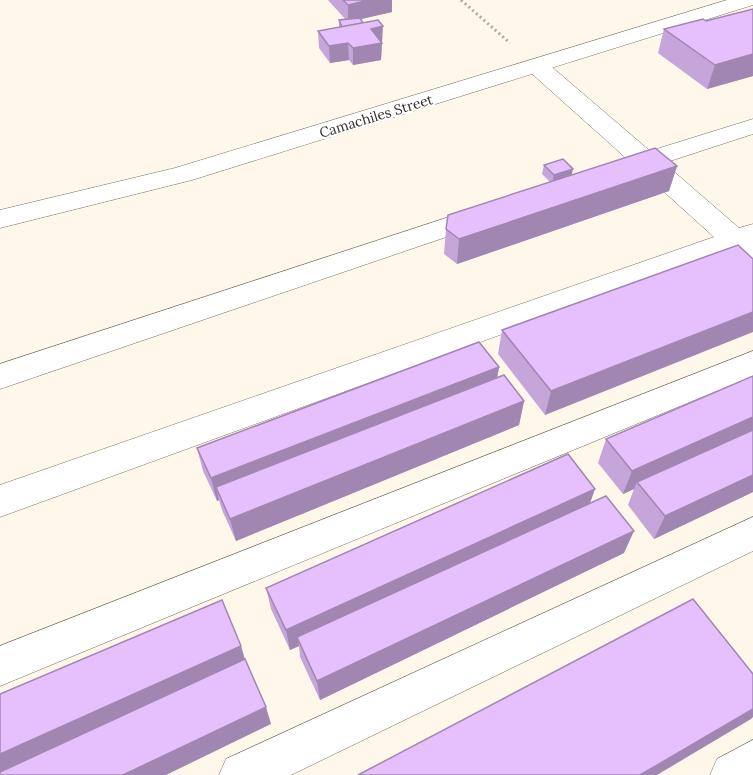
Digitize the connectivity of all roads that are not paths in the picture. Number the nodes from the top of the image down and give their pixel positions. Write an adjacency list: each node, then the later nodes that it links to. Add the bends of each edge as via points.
1 (749, 0): 2 (street, Camachiles Street)
2 (537, 67): 4 (street); 7 (street, Camachiles Street, via 183,174)
3 (753, 126): 4 (street)
4 (646, 160): 5 (street); 8 (street)
5 (600, 175)
6 (510, 206): 10 (street)
7 (0, 219)
8 (747, 243): 11 (street)
9 (753, 363): 13 (street)
10 (0, 377)
11 (0, 501)
12 (753, 533): 15 (street)
13 (0, 666)
14 (753, 763): 16 (street)
15 (242, 775)
16 (733, 775)

